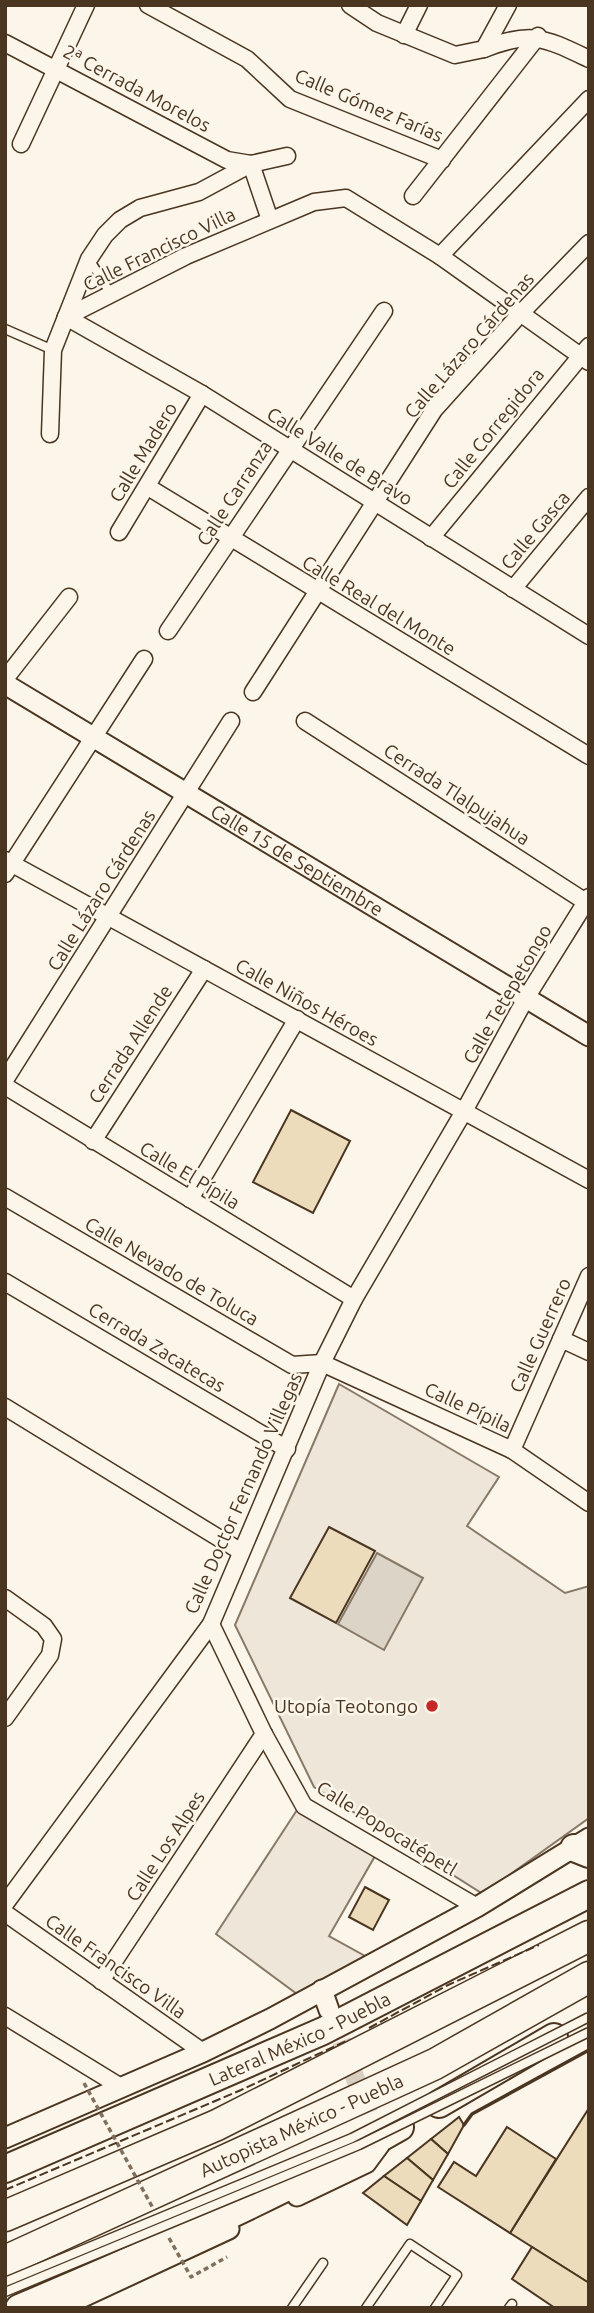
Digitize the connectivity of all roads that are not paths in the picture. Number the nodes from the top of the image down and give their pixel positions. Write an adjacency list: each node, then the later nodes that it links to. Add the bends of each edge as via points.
1 (86, 5): 11 (street)
2 (148, 5): 15 (street, Calle Gómez Farías, via 247,59 290,99)
3 (350, 5): 6 (street)
4 (419, 5): 6 (street)
5 (508, 5): 9 (street)
6 (404, 35): 9 (street, via 455,55)
7 (538, 36): 9 (street, via 508,39); 10 (street); 15 (street, Calle Gómez Farías)
8 (5, 43): 11 (street, 2ª Cerrada Morelos)
9 (477, 51)
10 (588, 58)
11 (56, 68): 13 (street); 16 (street, 2ª Cerrada Morelos, via 227,160)
12 (589, 99): 20 (street)
13 (21, 144)
14 (287, 156): 16 (street)
15 (442, 160): 17 (street)
16 (251, 164): 18 (street); 21 (street, via 199,192 140,208 120,220)
17 (413, 196)
18 (271, 220): 20 (street, Calle Francisco Villa, via 314,202 346,198); 22 (street, Calle Francisco Villa, via 186,256)
19 (589, 243): 24 (street, Calle Lázaro Cárdenas)
20 (440, 256): 24 (street, Calle Francisco Villa)
21 (89, 259): 22 (lane); 25 (street)
22 (112, 296): 25 (street, Calle Francisco Villa)
23 (384, 311): 31 (street, Calle Carranza)
24 (520, 314): 28 (street, Calle Francisco Villa); 34 (street, Calle Lázaro Cárdenas, via 434,410)
25 (66, 317): 27 (street); 29 (street, Calle Valle de Bravo)
26 (5, 329): 27 (lane)
27 (53, 350): 30 (street)
28 (586, 355): 36 (street, Calle Corregidora)
29 (202, 394): 31 (street, Calle Valle de Bravo); 32 (street, Calle Madero)
30 (50, 434)
31 (288, 448): 34 (street, Calle Valle de Bravo); 37 (street, Calle Carranza)
32 (148, 487): 35 (street, Calle Madero); 37 (street, Calle Real del Monte)
33 (589, 497): 38 (street, Calle Gasca)
34 (376, 504): 36 (street, Calle Valle de Bravo); 39 (street, Calle Lázaro Cárdenas)
35 (119, 532)
36 (431, 538): 38 (street, Calle Valle de Bravo)
37 (230, 539): 39 (street, Calle Real del Monte); 41 (street, Calle Carranza)
38 (513, 589): 42 (street, Calle Valle de Bravo)
39 (319, 593): 46 (street, Calle Lázaro Cárdenas); 50 (street, Calle Real del Monte)
40 (69, 597): 44 (street)
41 (168, 631)
42 (589, 636)
43 (144, 659): 49 (street)
44 (5, 678)
45 (5, 684): 49 (street, Calle 15 de Septiembre)
46 (253, 692)
47 (231, 721): 51 (street, Calle Lázaro Cárdenas)
48 (304, 721): 53 (street, Cerrada Tlalpujahua)
49 (93, 735): 51 (street, Calle 15 de Septiembre); 52 (street)
50 (589, 756)
51 (188, 792): 54 (street, Calle Lázaro Cárdenas); 56 (street, Calle 15 de Septiembre)
52 (8, 866): 54 (street, Calle Niños Héroes)
53 (588, 901): 56 (street, Calle Tetepetongo)
54 (109, 917): 55 (street, Calle Niños Héroes); 59 (street, Calle Lázaro Cárdenas)
55 (204, 969): 57 (street, Calle Niños Héroes); 62 (street, Cerrada Allende)
56 (526, 998): 58 (street, Calle 15 de Septiembre); 61 (street, Calle Tetepetongo)
57 (296, 1019): 61 (street, Calle Niños Héroes); 65 (street)
58 (589, 1037)
59 (5, 1080)
60 (5, 1086): 62 (street, Calle El Pípila)
61 (463, 1113): 63 (street, Calle Niños Héroes); 68 (street, Calle Doctor Fernando Villegas)
62 (93, 1141): 65 (street, Calle El Pípila)
63 (589, 1180)
64 (5, 1198): 71 (street, Calle Nevado de Toluca, via 292,1365)
65 (190, 1199): 68 (street, Calle El Pípila)
66 (589, 1276): 69 (street, Calle Guerrero)
67 (5, 1282): 73 (street, Cerrada Zacatecas)
68 (354, 1299): 71 (street, Calle Doctor Fernando Villegas)
69 (561, 1339): 70 (street); 74 (street, Calle Guerrero)
70 (589, 1352)
71 (322, 1363): 73 (street, Calle Doctor Fernando Villegas); 74 (street, Calle Pípila)
72 (5, 1407): 76 (street)
73 (287, 1449): 76 (street, Calle Doctor Fernando Villegas)
74 (512, 1450): 75 (street, Calle Pípila)
75 (589, 1503)
76 (240, 1551): 78 (street, Calle Doctor Fernando Villegas)
77 (5, 1598): 79 (street, via 44,1626 53,1639 50,1654)
78 (211, 1624): 80 (street, Calle Popocatépetl); 83 (street, Calle Doctor Fernando Villegas)
79 (5, 1718)
80 (264, 1734): 84 (street, Calle Popocatépetl, via 304,1806); 88 (street, Calle Los Alpes)
81 (584, 1847): 84 (street)
82 (589, 1894): 98 (highway, Lateral México - Puebla, via 323,2031)
83 (5, 1905)
84 (477, 1907): 89 (street)
85 (5, 1913): 88 (street, Calle Francisco Villa)
86 (589, 1937): 99 (highway, Autopista México - Puebla, via 217,2126)
87 (589, 1977): 100 (highway, Autopista México - Puebla, via 435,2064)
88 (101, 1981): 94 (street, Calle Francisco Villa)
89 (322, 1990): 90 (street); 94 (street)
90 (329, 2010)
91 (5, 2016): 95 (street)
92 (589, 2016): 102 (lane, bridge, via 352,2138); 105 (highway, via 349,2157 160,2249)
93 (589, 2032): 103 (lane, bridge, via 359,2145)
94 (203, 2052): 95 (street)
95 (121, 2087): 96 (street)
96 (5, 2138)
97 (380, 2144): 104 (street, via 366,2163)
98 (5, 2169)
99 (5, 2216)
100 (5, 2261)
101 (323, 2263): 106 (lane)
102 (5, 2282)
103 (5, 2292)
104 (69, 2306)
105 (19, 2308)
106 (292, 2308)
107 (366, 2308): 108 (lane, via 410,2244 457,2276)
108 (435, 2308)

